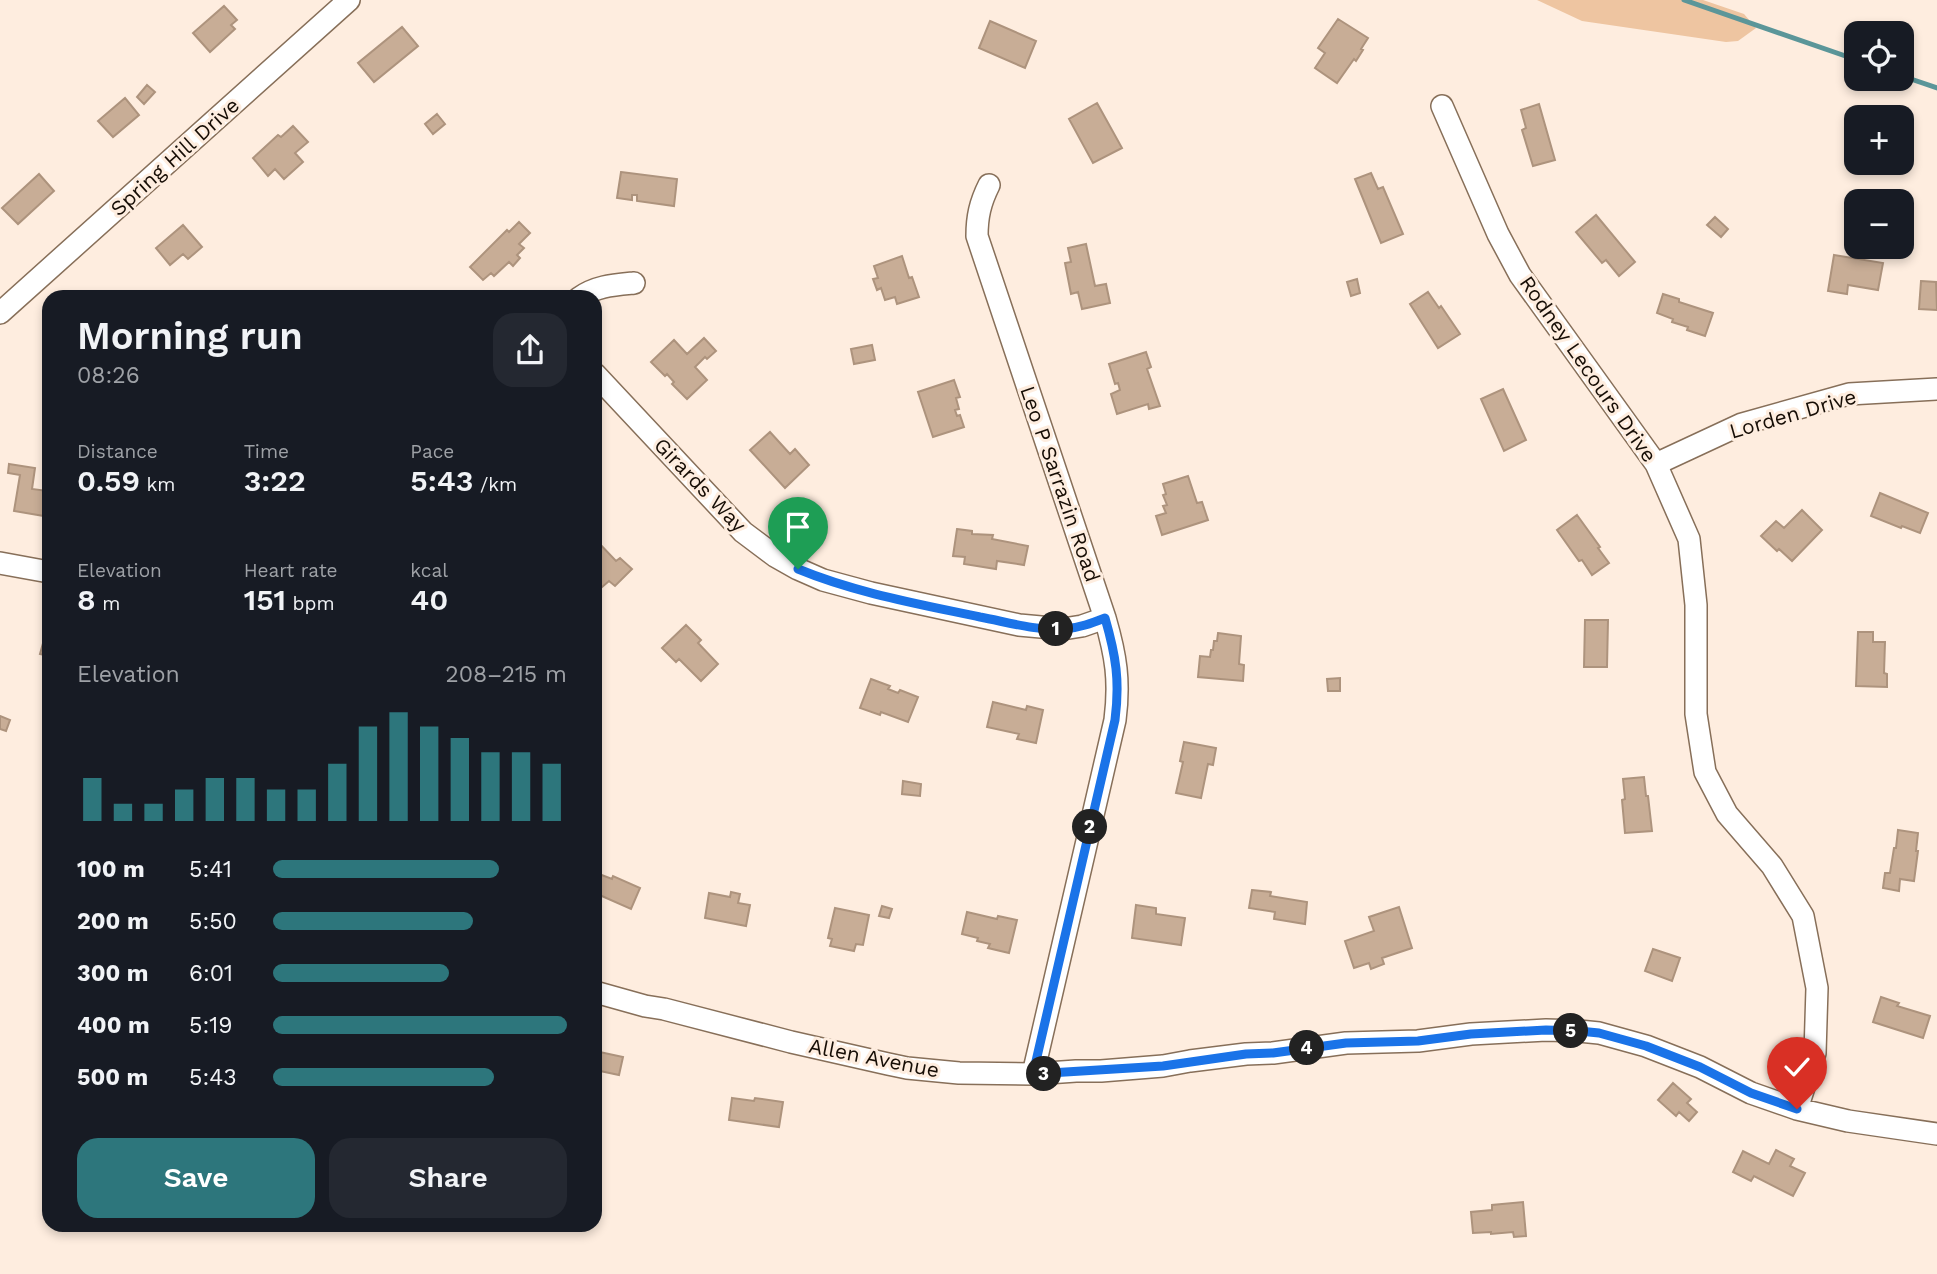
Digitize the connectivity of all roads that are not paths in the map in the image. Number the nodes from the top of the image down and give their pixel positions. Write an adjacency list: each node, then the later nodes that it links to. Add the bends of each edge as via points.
1 (349, 0): 6 (street, Spring Hill Drive)
2 (1443, 106): 9 (street, Rodney Lecours Drive, via 1520,275)
3 (989, 185): 12 (street, Leo P Sarrazin Road, via 976,218 976,236)
4 (634, 283): 5 (street)
5 (591, 290)
6 (0, 313)
7 (602, 381): 12 (street, Girards Way, via 744,532 798,569 871,593 1019,625 1063,629)
8 (1937, 390): 9 (street, Lorden Drive, via 1849,394 1742,424)
9 (1656, 464): 15 (street, Rodney Lecours Drive, via 1689,539 1696,605 1696,714 1705,772 1727,814 1772,866 1803,916 1817,988 1815,1053)
10 (0, 563): 11 (street)
11 (42, 571)
12 (1105, 618): 14 (street, Leo P Sarrazin Road, via 1118,670 1115,720)
13 (602, 994): 14 (street, Allen Avenue, via 907,1068)
14 (1033, 1074): 15 (street, Allen Avenue, via 1163,1066 1346,1043 1579,1031 1646,1046)
15 (1797, 1109): 16 (street, Allen Avenue)
16 (1937, 1134)

